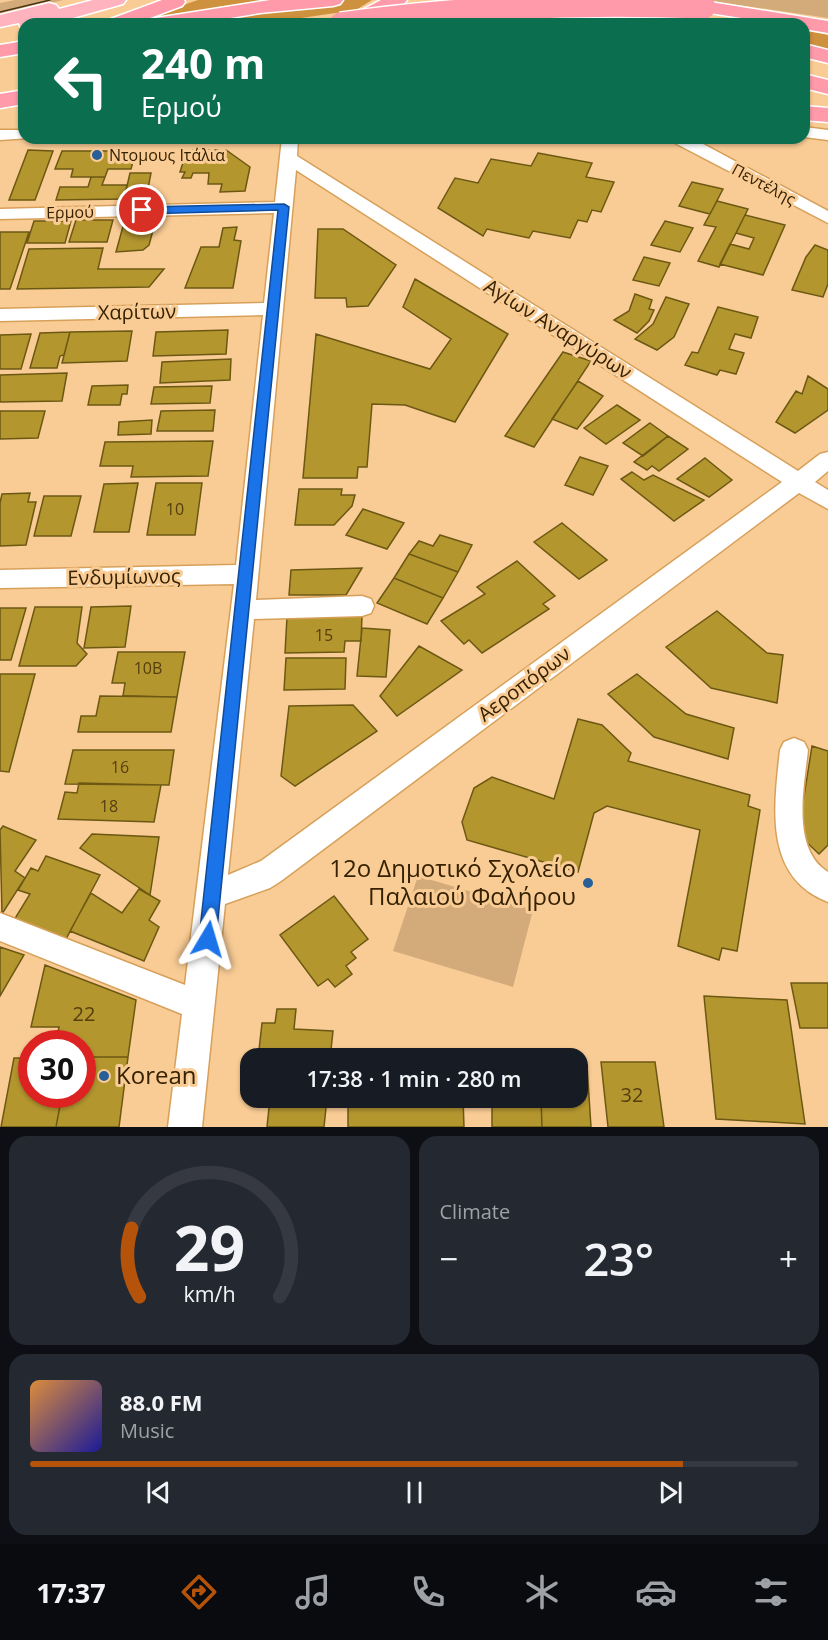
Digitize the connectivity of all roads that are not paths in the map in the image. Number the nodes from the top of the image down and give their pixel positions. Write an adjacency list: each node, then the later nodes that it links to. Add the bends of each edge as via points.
1 (80, 0): 19 (main road)
2 (116, 0): 11 (main road)
3 (180, 0): 12 (highway)
4 (333, 0): 13 (highway)
5 (397, 0): 14 (highway)
6 (550, 0): 16 (highway)
7 (596, 0): 17 (highway)
8 (608, 0): 9 (highway, bridge)
9 (640, 1): 10 (highway); 15 (highway, bridge, via 505,5)
10 (708, 16): 18 (highway)
11 (48, 18)
12 (130, 18)
13 (193, 18)
14 (362, 18)
15 (393, 18)
16 (589, 18)
17 (640, 18)
18 (780, 18)
19 (0, 21)
20 (810, 24): 22 (highway)
21 (18, 26): 23 (main road)
22 (828, 27)
23 (0, 30)
24 (0, 43): 25 (highway)
25 (18, 45)
26 (18, 47): 27 (highway)
27 (0, 51)
28 (810, 52): 29 (highway)
29 (828, 57)
30 (810, 64): 31 (highway)
31 (828, 68)
32 (810, 82): 33 (highway)
33 (828, 87)
34 (0, 94): 35 (highway)
35 (18, 96)
36 (18, 97): 37 (highway)
37 (0, 101)
38 (0, 110): 39 (highway)
39 (18, 112)
40 (18, 113): 43 (highway)
41 (810, 114): 42 (highway)
42 (828, 115)
43 (0, 116)
44 (810, 133): 47 (street)
45 (0, 135): 46 (street)
46 (18, 135)
47 (828, 135)
48 (701, 144): 52 (street, Πεντέλης)
49 (289, 148): 50 (street); 56 (street, Αγίων Αναργύρων)
50 (284, 207): 51 (street, Ερμού); 53 (street)
51 (0, 214)
52 (828, 218)
53 (274, 309): 54 (street, Χαρίτων); 58 (street)
54 (0, 315)
55 (828, 460): 56 (street, Αεροπόρων)
56 (798, 481): 57 (street, Αγίων Αναργύρων); 64 (street, Αεροπόρων, via 271,871)
57 (828, 501)
58 (247, 574): 59 (street, Ενδυμίωνος); 61 (street)
59 (0, 579)
60 (362, 606): 61 (street)
61 (243, 610): 64 (street)
62 (794, 750): 63 (street, via 788,819 798,861)
63 (828, 888)
64 (213, 894): 66 (street)
65 (0, 927): 66 (street)
66 (200, 1006): 67 (street)
67 (185, 1127)

